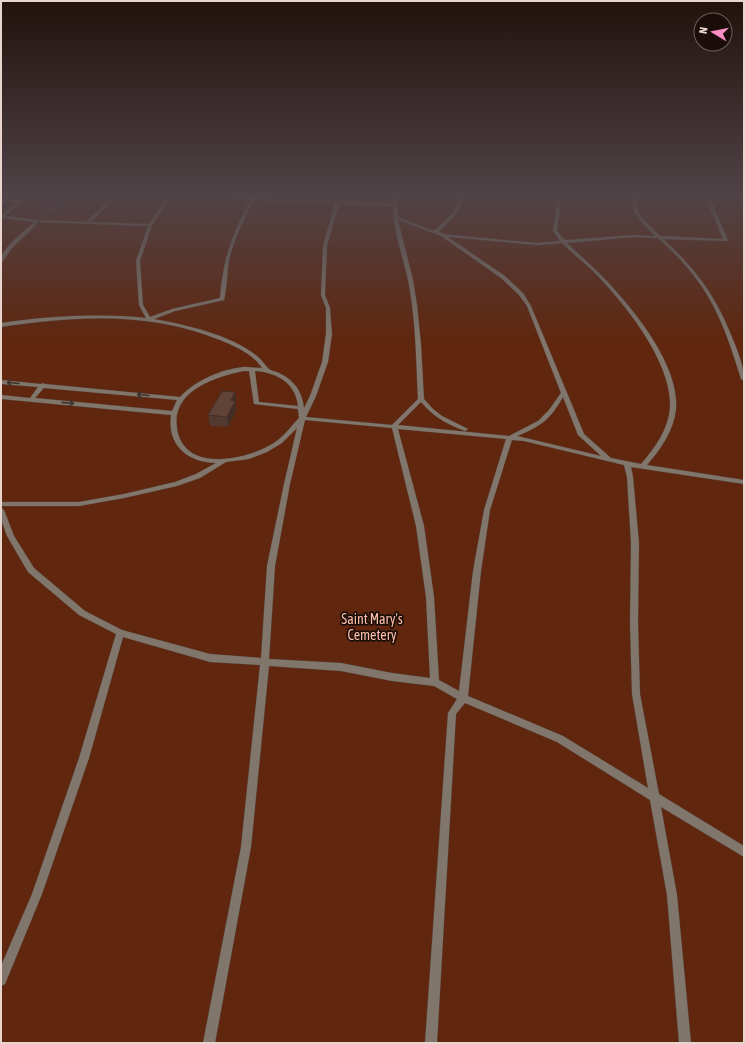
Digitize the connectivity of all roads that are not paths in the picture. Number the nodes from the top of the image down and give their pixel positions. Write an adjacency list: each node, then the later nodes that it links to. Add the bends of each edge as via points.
1 (12, 245): 9 (lane)
2 (143, 245): 10 (lane, via 138,261 141,305)
3 (231, 245): 10 (lane, via 226,258 222,299 174,310)
4 (325, 245): 24 (lane, via 323,295 328,308 329,334 325,362)
5 (400, 245): 21 (lane, via 414,294)
6 (455, 245): 17 (lane, via 503,277 521,294 529,306)
7 (566, 245): 31 (lane, via 582,257 648,334 667,374 673,406 670,420 663,439)
8 (667, 245): 14 (lane, via 686,263 722,317)
9 (1, 260)
10 (149, 319): 11 (lane, via 78,317); 13 (lane, via 183,325 214,335 242,348 263,363)
11 (1, 325)
12 (252, 369): 13 (lane); 19 (lane, via 216,376); 22 (lane, via 256,403)
13 (266, 370): 22 (lane, via 291,383 300,398)
14 (744, 379)
15 (1, 382): 16 (lane, one-way to 15)
16 (43, 385): 19 (lane, one-way to 16); 20 (lane)
17 (562, 394): 27 (lane, via 551,414 541,423); 28 (lane, via 581,435)
18 (1, 397): 20 (lane)
19 (182, 398): 23 (lane)
20 (32, 399): 23 (lane, one-way to 23)
21 (422, 399): 25 (lane); 26 (lane, via 432,412 446,423)
22 (301, 408): 24 (lane)
23 (173, 413): 29 (lane, via 173,432 181,447 198,458)
24 (302, 418): 25 (lane); 29 (lane, via 280,442 261,453); 35 (lane, via 286,484 271,566)
25 (394, 426): 26 (lane); 36 (lane, via 420,526 430,597)
26 (475, 433): 27 (lane)
27 (509, 438): 28 (lane, via 524,438); 37 (lane, via 486,510)
28 (609, 460): 30 (lane)
29 (224, 461): 33 (lane, via 198,476 176,484 124,496 79,504)
30 (627, 464): 31 (lane); 38 (lane, via 634,543 636,694)
31 (643, 466): 32 (lane)
32 (744, 482)
33 (2, 507): 34 (lane, via 11,536 31,570 82,613)
34 (120, 633): 35 (lane, via 210,658); 40 (lane, via 84,758 43,879)
35 (265, 660): 36 (lane, via 341,667); 41 (lane, via 246,847)
36 (435, 682): 37 (lane)
37 (463, 698): 38 (lane, via 560,739); 42 (lane, via 452,712)
38 (656, 798): 39 (lane); 43 (lane, via 672,895)
39 (744, 852)
40 (1, 980)
41 (209, 1043)
42 (431, 1043)
43 (685, 1043)

